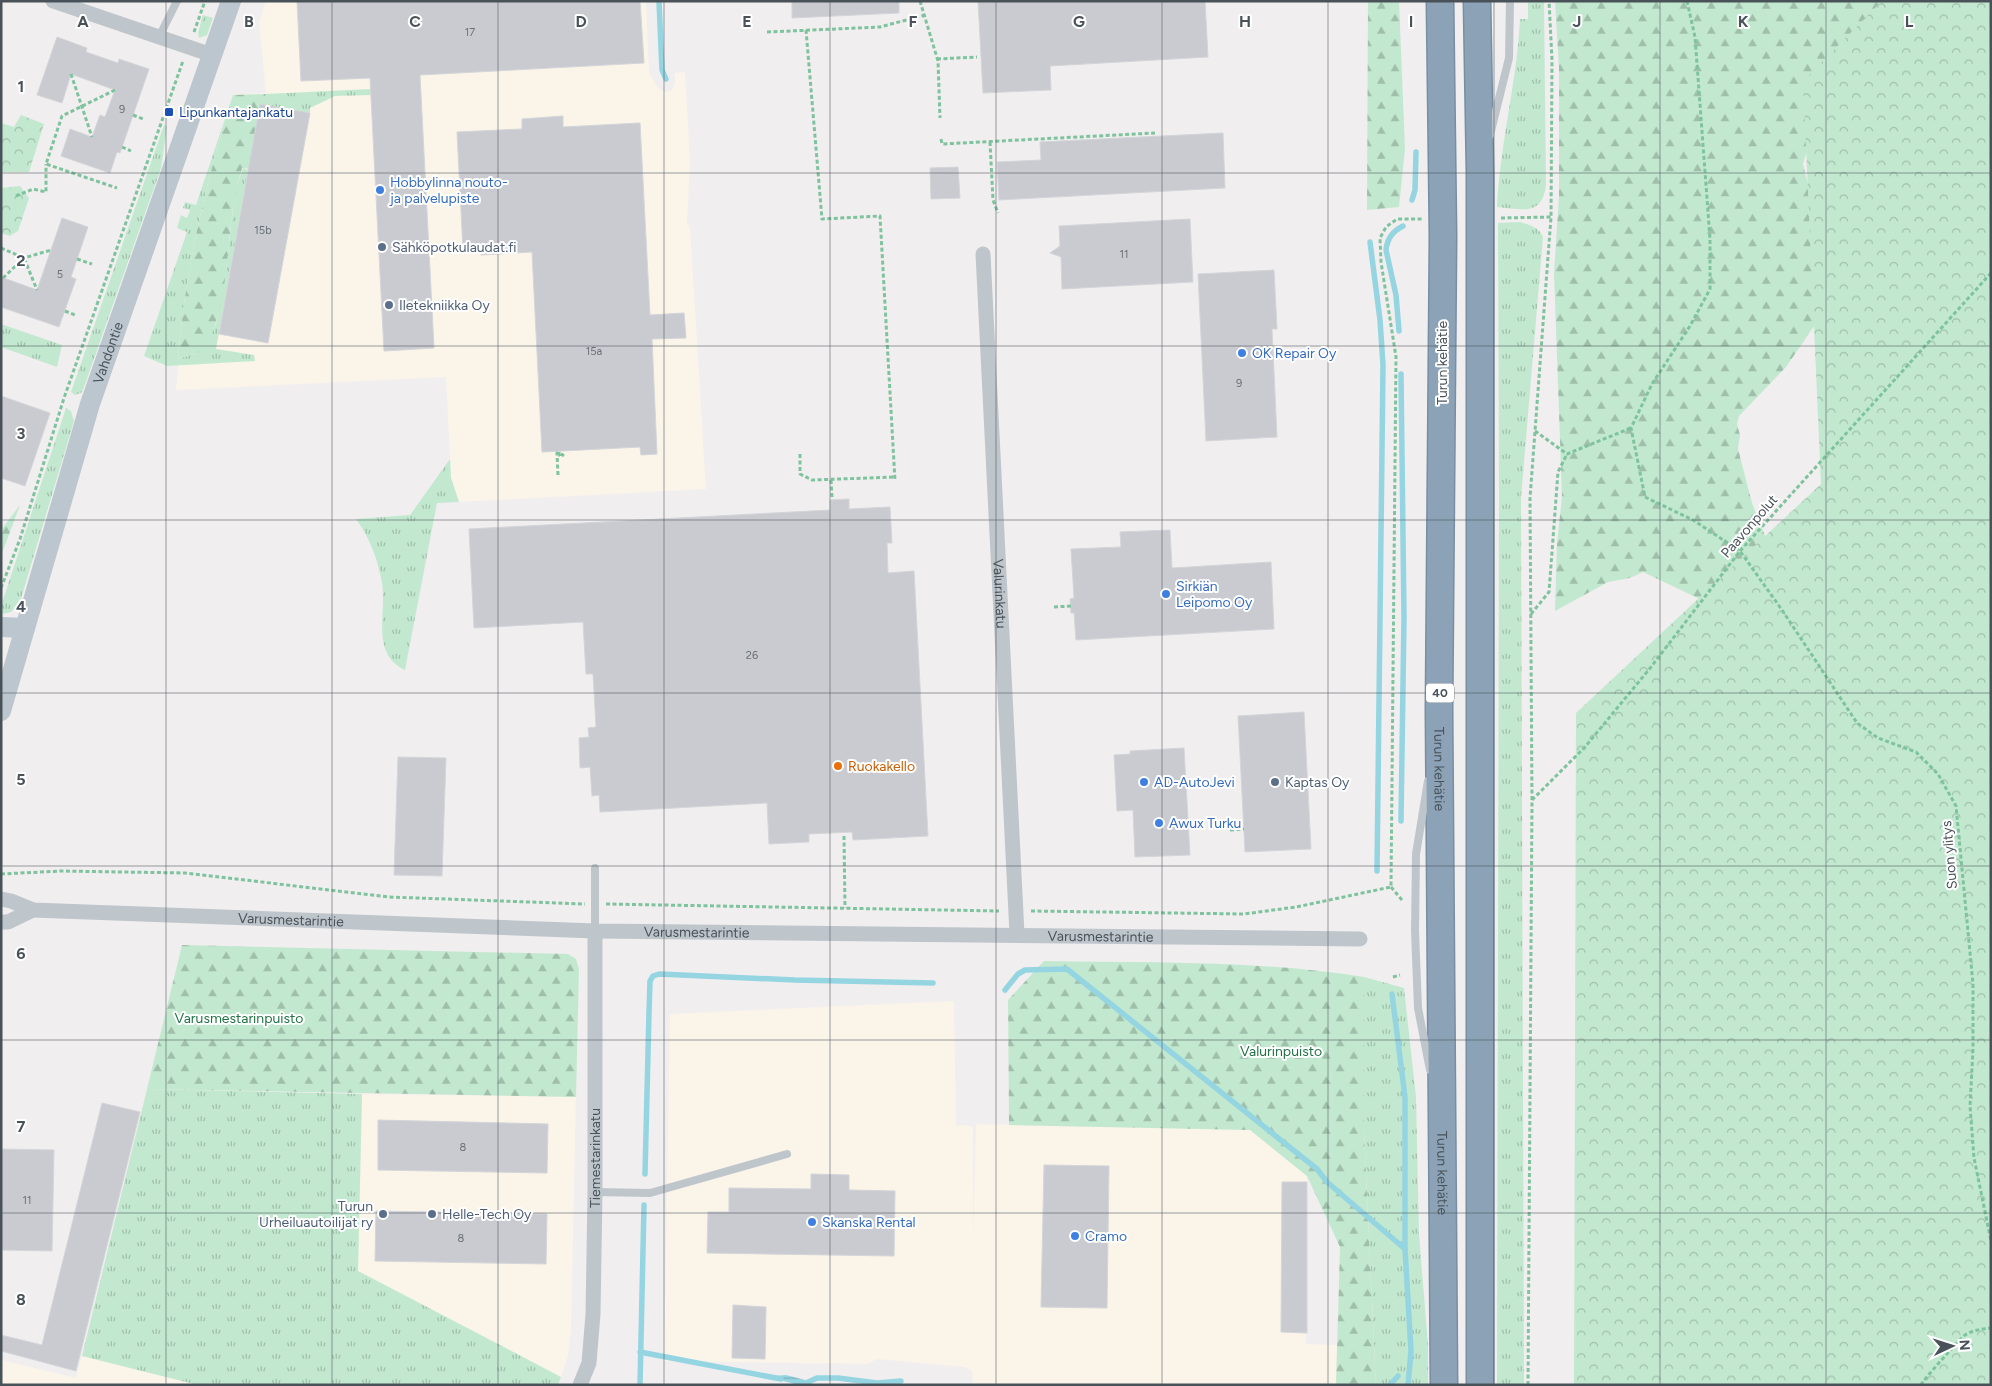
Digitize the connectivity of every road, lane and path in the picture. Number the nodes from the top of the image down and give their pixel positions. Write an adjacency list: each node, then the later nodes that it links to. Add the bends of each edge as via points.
1 (53, 1): 14 (street)
2 (177, 1): 14 (lane)
3 (205, 1): 15 (path)
4 (231, 1): 16 (street, Vahdontie)
5 (920, 1): 11 (path)
6 (1440, 1): 65 (highway, Turun kehätie / 40, via 1443,246)
7 (1477, 1): 32 (highway)
8 (1510, 1): 32 (lane, via 1510,58)
9 (1549, 1): 36 (path, via 1552,60)
10 (1687, 1): 50 (path, via 1695,37 1710,239 1710,288 1690,326 1652,384)
11 (925, 15): 12 (path, via 886,26); 18 (path)
12 (806, 30): 13 (path); 56 (path, via 822,219 880,216 895,479)
13 (767, 32)
14 (159, 37): 15 (street)
15 (188, 47): 16 (street); 59 (path, via 64,398 20,539)
16 (212, 55): 64 (street, Vahdontie, via 90,404)
17 (977, 57): 18 (path)
18 (937, 59): 23 (path)
19 (72, 74): 21 (path)
20 (115, 90): 21 (path)
21 (81, 107): 26 (path); 31 (path, via 62,116)
22 (133, 115): 24 (path)
23 (940, 118)
24 (143, 119)
25 (1155, 132): 28 (path)
26 (92, 137)
27 (941, 139): 28 (path, via 942,144)
28 (990, 142): 35 (path, via 993,200)
29 (122, 147): 30 (path)
30 (132, 150)
31 (46, 164): 33 (path); 34 (path, via 46,192 33,189)
32 (1480, 173): 95 (highway)
33 (117, 188)
34 (16, 196)
35 (998, 213)
36 (1550, 216): 37 (path); 51 (path)
37 (1497, 218)
38 (1425, 219): 75 (path, via 1397,219 1386,227 1380,238 1396,357)
39 (1, 248): 42 (path)
40 (50, 250): 42 (path)
41 (983, 254): 81 (street, Valurinkatu)
42 (24, 258): 46 (path); 47 (path)
43 (77, 259): 44 (path)
44 (92, 264)
45 (1991, 273): 58 (path, Paavonpolut)
46 (3, 278)
47 (37, 290)
48 (64, 311): 49 (path)
49 (74, 315)
50 (1631, 428): 54 (path); 58 (path, Suon ylitys, via 1645,497 1693,520)
51 (1535, 431): 54 (path); 62 (path, via 1530,498)
52 (559, 453): 55 (path)
53 (800, 454): 56 (path, via 800,474 812,480)
54 (1567, 454): 62 (path, via 1558,472 1549,592)
55 (558, 475)
56 (831, 480): 57 (path)
57 (832, 497)
58 (1740, 552): 69 (path, Paavonpolut, via 1591,739); 91 (path, Suon ylitys, via 1857,723 1878,738 1916,752 1938,774 1956,806 1973,984 1970,1106 1974,1158)
59 (1, 588)
60 (1071, 606): 61 (path)
61 (1054, 607)
62 (1531, 614): 69 (path)
63 (1, 628): 64 (street)
64 (25, 628): 66 (street, Vahdontie)
65 (1439, 710): 67 (lane); 88 (highway, Turun kehätie / 40)
66 (1, 711)
67 (1430, 768)
68 (1429, 777): 88 (lane, via 1416,854 1417,998)
69 (1532, 800): 96 (path)
70 (1244, 829): 71 (path)
71 (1230, 830)
72 (844, 836): 79 (path)
73 (596, 868): 78 (lane)
74 (1, 874): 78 (path, via 185,873 389,897)
75 (1391, 887): 77 (path); 81 (path, via 1296,907 1244,914)
76 (1, 899): 80 (street, Varusmestarintie)
77 (1402, 900)
78 (595, 904): 79 (path); 83 (lane)
79 (845, 908): 81 (path)
80 (33, 910): 82 (street, Varusmestarintie); 83 (street, Varusmestarintie)
81 (1016, 911): 84 (street, Valurinkatu)
82 (1, 922)
83 (595, 931): 84 (street, Varusmestarintie); 90 (street, Tiemestarinkatu)
84 (1017, 934): 85 (street, Varusmestarintie)
85 (1360, 939)
86 (1400, 975): 87 (path)
87 (1393, 977)
88 (1444, 1136): 94 (highway, Turun kehätie / 40)
89 (787, 1154): 90 (lane, via 650,1192)
90 (595, 1192): 93 (street, Tiemestarinkatu, via 593,1314 588,1363)
91 (1991, 1240)
92 (1991, 1328): 97 (path, via 1963,1336)
93 (580, 1385)
94 (1444, 1385)
95 (1480, 1385)
96 (1528, 1385)
97 (1920, 1385)

